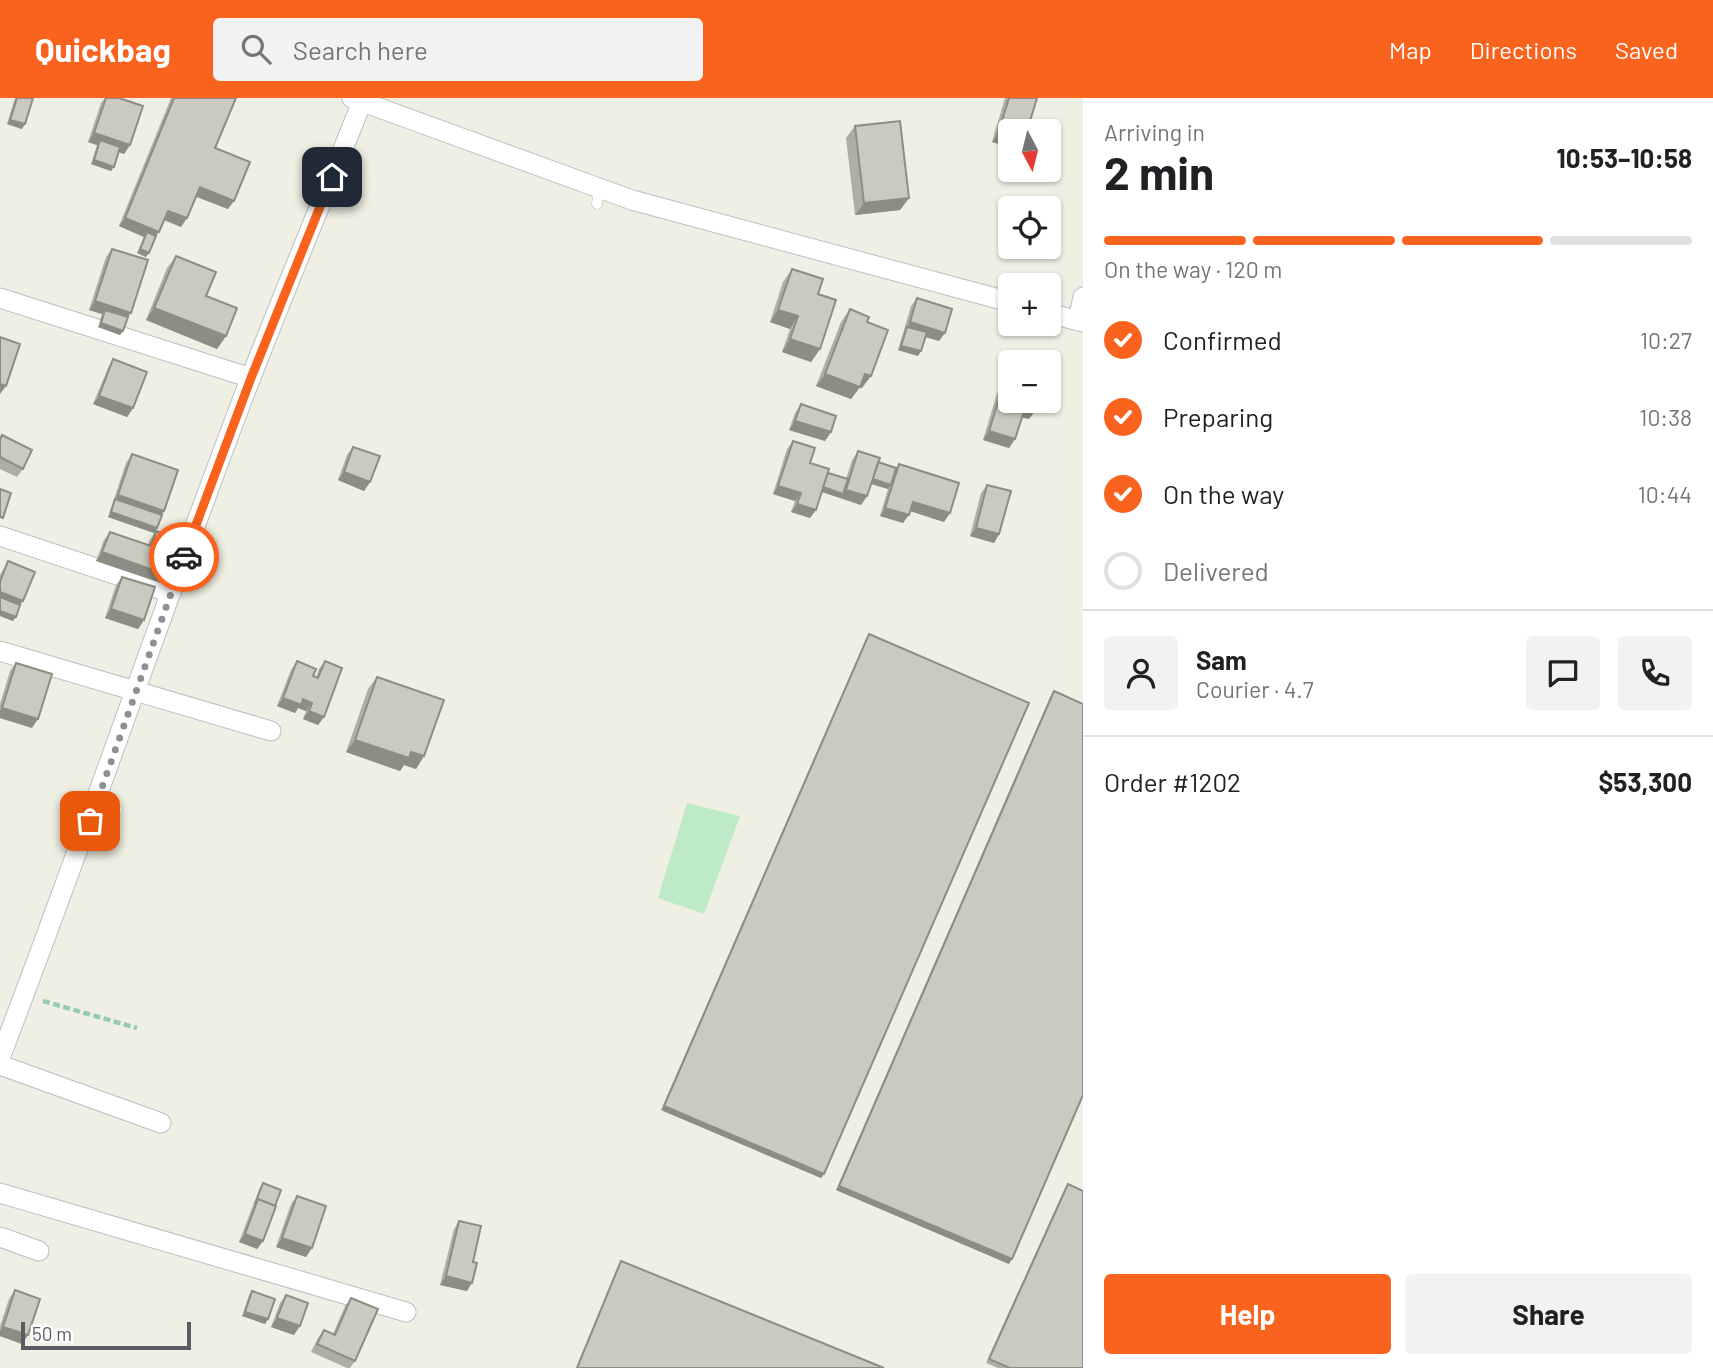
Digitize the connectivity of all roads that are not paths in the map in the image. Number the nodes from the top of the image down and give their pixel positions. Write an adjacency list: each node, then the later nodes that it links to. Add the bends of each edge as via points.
1 (357, 100): 4 (street, via 598,196); 7 (street)
2 (1083, 297): 6 (street)
3 (0, 298): 7 (street)
4 (998, 299)
5 (1061, 316): 6 (street)
6 (1081, 321)
7 (251, 378): 9 (street)
8 (0, 536): 9 (street)
9 (171, 593): 11 (street)
10 (0, 651): 11 (street)
11 (136, 693): 12 (street); 14 (street)
12 (271, 731)
13 (117, 810): 14 (lane)
14 (93, 811): 15 (lane); 16 (street)
15 (111, 829)
16 (0, 1057): 17 (street)
17 (162, 1123)
18 (0, 1193): 21 (street)
19 (0, 1237): 20 (street)
20 (39, 1251)
21 (406, 1312)

